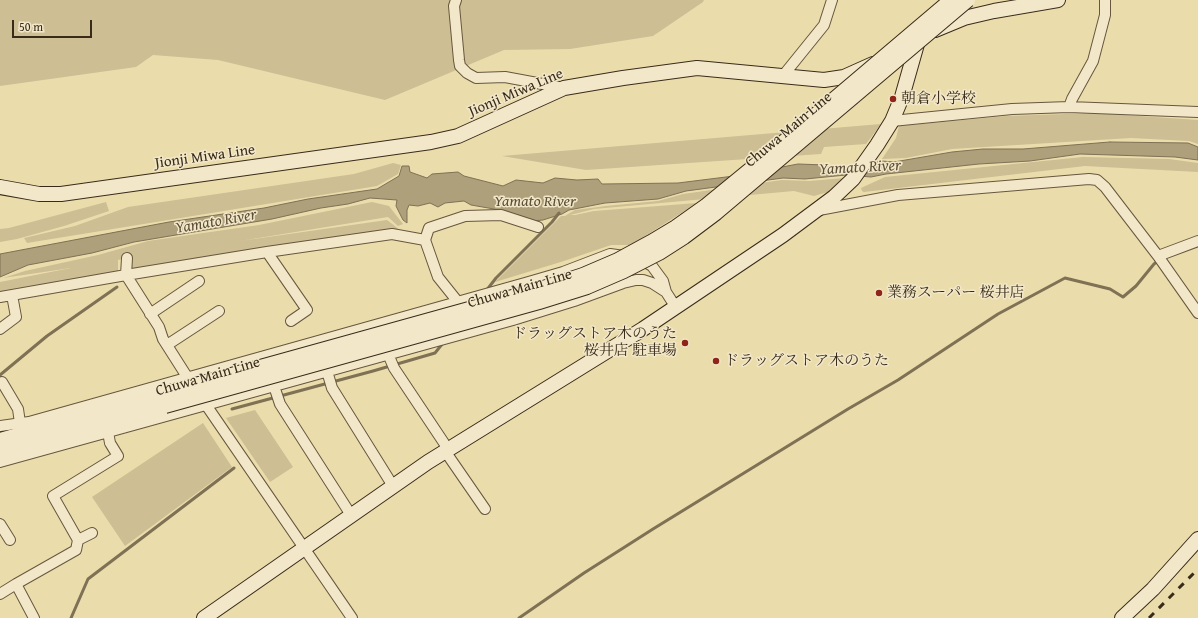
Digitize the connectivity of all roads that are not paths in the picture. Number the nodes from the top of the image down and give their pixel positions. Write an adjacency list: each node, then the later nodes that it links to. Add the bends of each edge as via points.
1 (456, 0): 11 (street, via 454,6 459,60 460,66 467,73 476,78 505,77)
2 (832, 0): 10 (street, via 824,25)
3 (945, 0): 9 (street)
4 (950, 0): 41 (main road, Chuwa Main Line, bridge, via 706,205 651,242 618,260 534,291)
5 (968, 0): 41 (main road, Chuwa Main Line, bridge, via 716,213 659,253 624,271 587,287 540,302)
6 (1058, 0): 8 (main road, Jionji Miwa Line)
7 (1105, 0): 12 (street, via 1106,15 1093,61)
8 (996, 6): 9 (main road, Jionji Miwa Line)
9 (919, 36): 10 (main road, Jionji Miwa Line, via 895,52 844,77 824,80); 14 (main road, via 902,97)
10 (782, 77): 11 (main road, Jionji Miwa Line, via 697,68)
11 (564, 88): 15 (main road, Jionji Miwa Line, via 458,136 431,142 112,191 39,194)
12 (1069, 107): 13 (street); 14 (street)
13 (1198, 112)
14 (892, 122): 16 (main road, via 853,179)
15 (0, 186)
16 (817, 210): 22 (street, via 898,195 1097,180); 29 (main road)
17 (538, 227): 18 (street, via 501,215 465,216 429,228)
18 (425, 240): 20 (street, via 392,234); 28 (street, via 438,277)
19 (1198, 241): 22 (street)
20 (267, 252): 23 (street); 33 (street, via 307,310)
21 (127, 258): 23 (street)
22 (1160, 260): 31 (street)
23 (126, 275): 26 (street); 32 (street)
24 (199, 281): 32 (street)
25 (666, 292): 28 (street, via 663,281 652,266 638,258 610,254 563,272); 29 (street); 36 (street, via 652,283 636,280 515,320)
26 (12, 295): 27 (street); 34 (street, via 16,317)
27 (0, 297)
28 (458, 302): 38 (street)
29 (675, 306): 48 (main road, via 643,329)
30 (218, 311): 35 (street)
31 (1198, 313)
32 (150, 314): 35 (street)
33 (291, 321)
34 (0, 329)
35 (167, 345): 38 (street)
36 (388, 354): 37 (street); 48 (street, via 394,368)
37 (327, 371): 40 (street); 51 (street, via 332,388)
38 (188, 378): 42 (street); 44 (street, via 29,422)
39 (2, 382): 44 (street, via 18,410)
40 (274, 386): 42 (street); 53 (street, via 280,404)
41 (164, 400): 44 (main road, Chuwa Main Line); 49 (main road, Chuwa Main Line)
42 (206, 404): 45 (street); 59 (street)
43 (0, 426): 44 (street)
44 (22, 428): 46 (street); 47 (main road, Chuwa Main Line)
45 (108, 432): 50 (street); 58 (street, via 110,443 118,456 53,496)
46 (0, 436)
47 (0, 440)
48 (447, 450): 51 (main road); 52 (street)
49 (0, 452)
50 (0, 462)
51 (393, 486): 53 (main road)
52 (485, 509)
53 (351, 515): 59 (main road)
54 (0, 524): 57 (street)
55 (92, 533): 58 (street)
56 (1198, 539): 65 (main road)
57 (10, 540)
58 (78, 540): 60 (street, via 76,550)
59 (304, 548): 63 (main road); 64 (street)
60 (16, 584): 61 (street); 62 (street)
61 (0, 594)
62 (34, 618)
63 (204, 618)
64 (352, 618)
65 (1122, 618)

